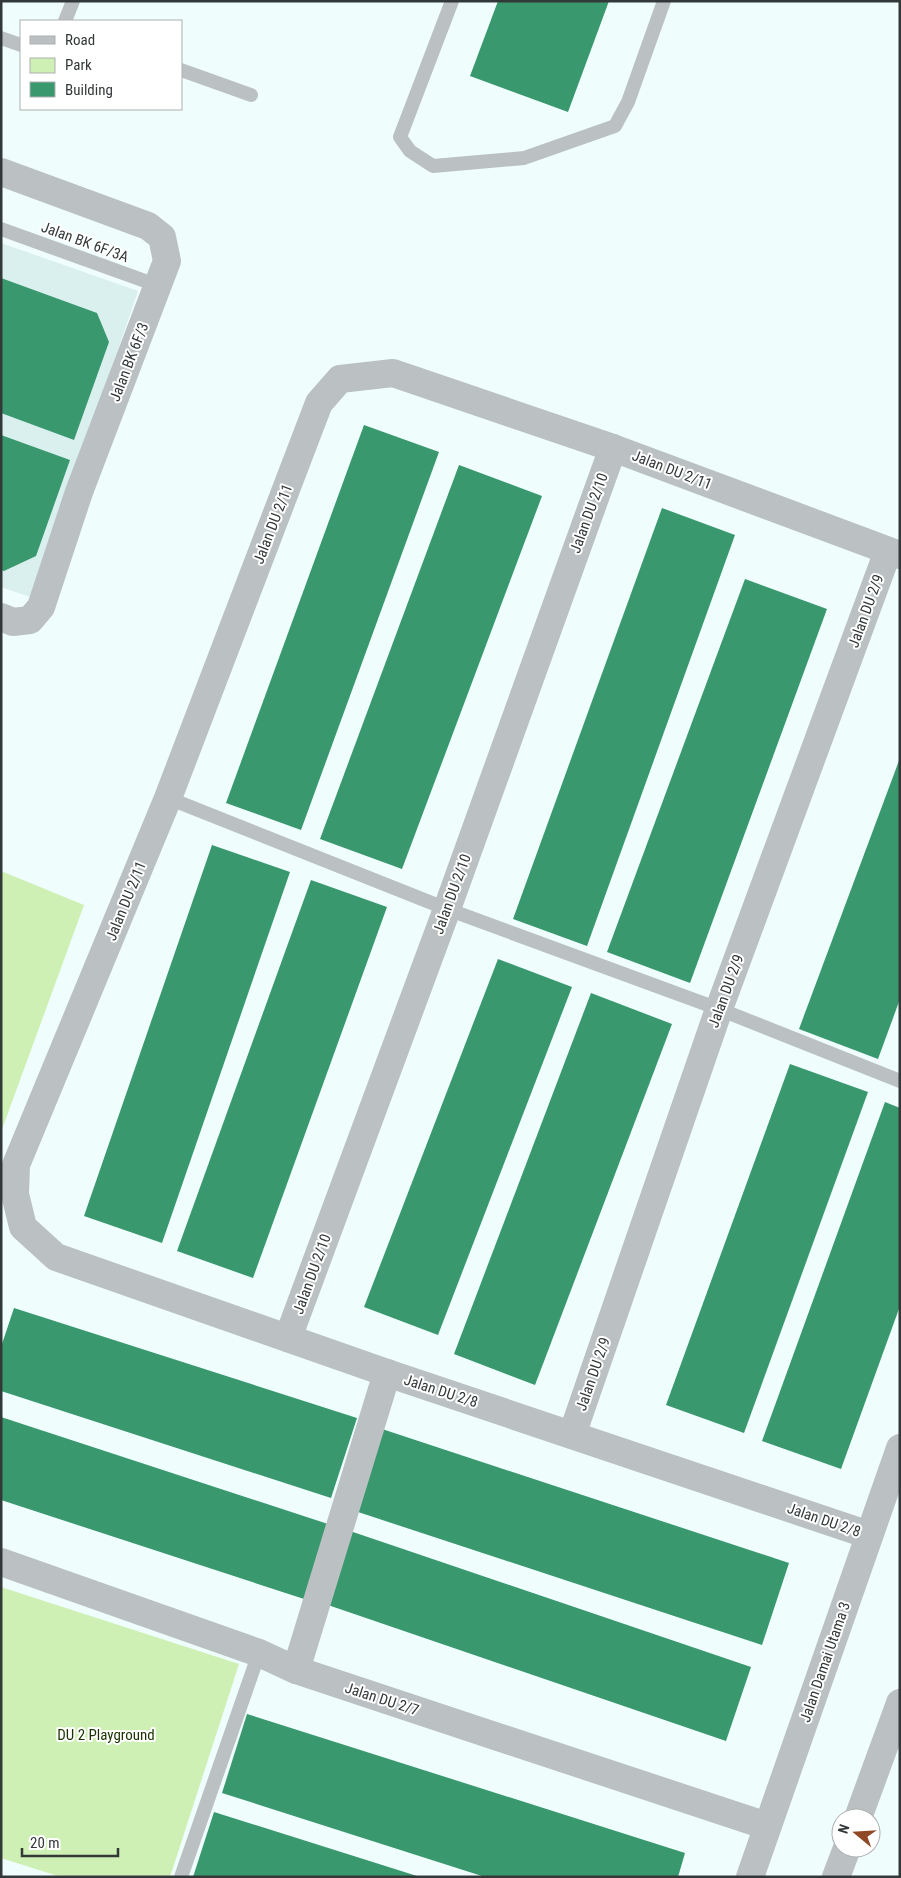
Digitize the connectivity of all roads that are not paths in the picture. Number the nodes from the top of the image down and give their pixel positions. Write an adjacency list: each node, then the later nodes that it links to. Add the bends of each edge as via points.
1 (72, 1): 4 (lane)
2 (452, 1): 3 (lane, via 400,137 410,151 433,166 524,158 615,126 628,102)
3 (664, 1)
4 (65, 20)
5 (1, 38): 6 (lane)
6 (20, 45)
7 (182, 70): 8 (lane)
8 (251, 95)
9 (1, 172): 11 (street, Jalan BK 6F/3, via 148,226 162,237 167,261)
10 (1, 230): 11 (lane, Jalan BK 6F/3A)
11 (158, 286): 14 (street, Jalan BK 6F/3, via 79,492 41,607 30,620 13,622)
12 (613, 448): 13 (street, Jalan DU 2/11); 15 (street, Jalan DU 2/11, via 393,373 340,378 319,403); 16 (street, Jalan DU 2/10)
13 (894, 553): 17 (street, Jalan DU 2/9)
14 (1, 617)
15 (168, 798): 16 (lane); 19 (street, Jalan DU 2/11, via 16,1165 15,1194)
16 (447, 909): 17 (lane); 20 (street, Jalan DU 2/10)
17 (719, 1009): 18 (lane); 22 (street, Jalan DU 2/9)
18 (900, 1081)
19 (23, 1227): 20 (street, Jalan DU 2/8, via 56,1257)
20 (288, 1338): 21 (street, Jalan DU 2/8)
21 (387, 1373): 22 (street, Jalan DU 2/8); 27 (street)
22 (572, 1435): 24 (street, Jalan DU 2/8)
23 (900, 1448): 24 (street, Jalan Damai Utama 3)
24 (869, 1535): 30 (street, Jalan Damai Utama 3)
25 (1, 1562): 26 (street, Jalan DU 2/7)
26 (259, 1653): 27 (street, Jalan DU 2/7); 32 (lane)
27 (296, 1670): 30 (street, Jalan DU 2/7)
28 (900, 1703): 29 (street)
29 (862, 1808)
30 (767, 1826): 33 (street, Jalan Damai Utama 3)
31 (843, 1858): 34 (street)
32 (180, 1877)
33 (750, 1877)
34 (836, 1877)

